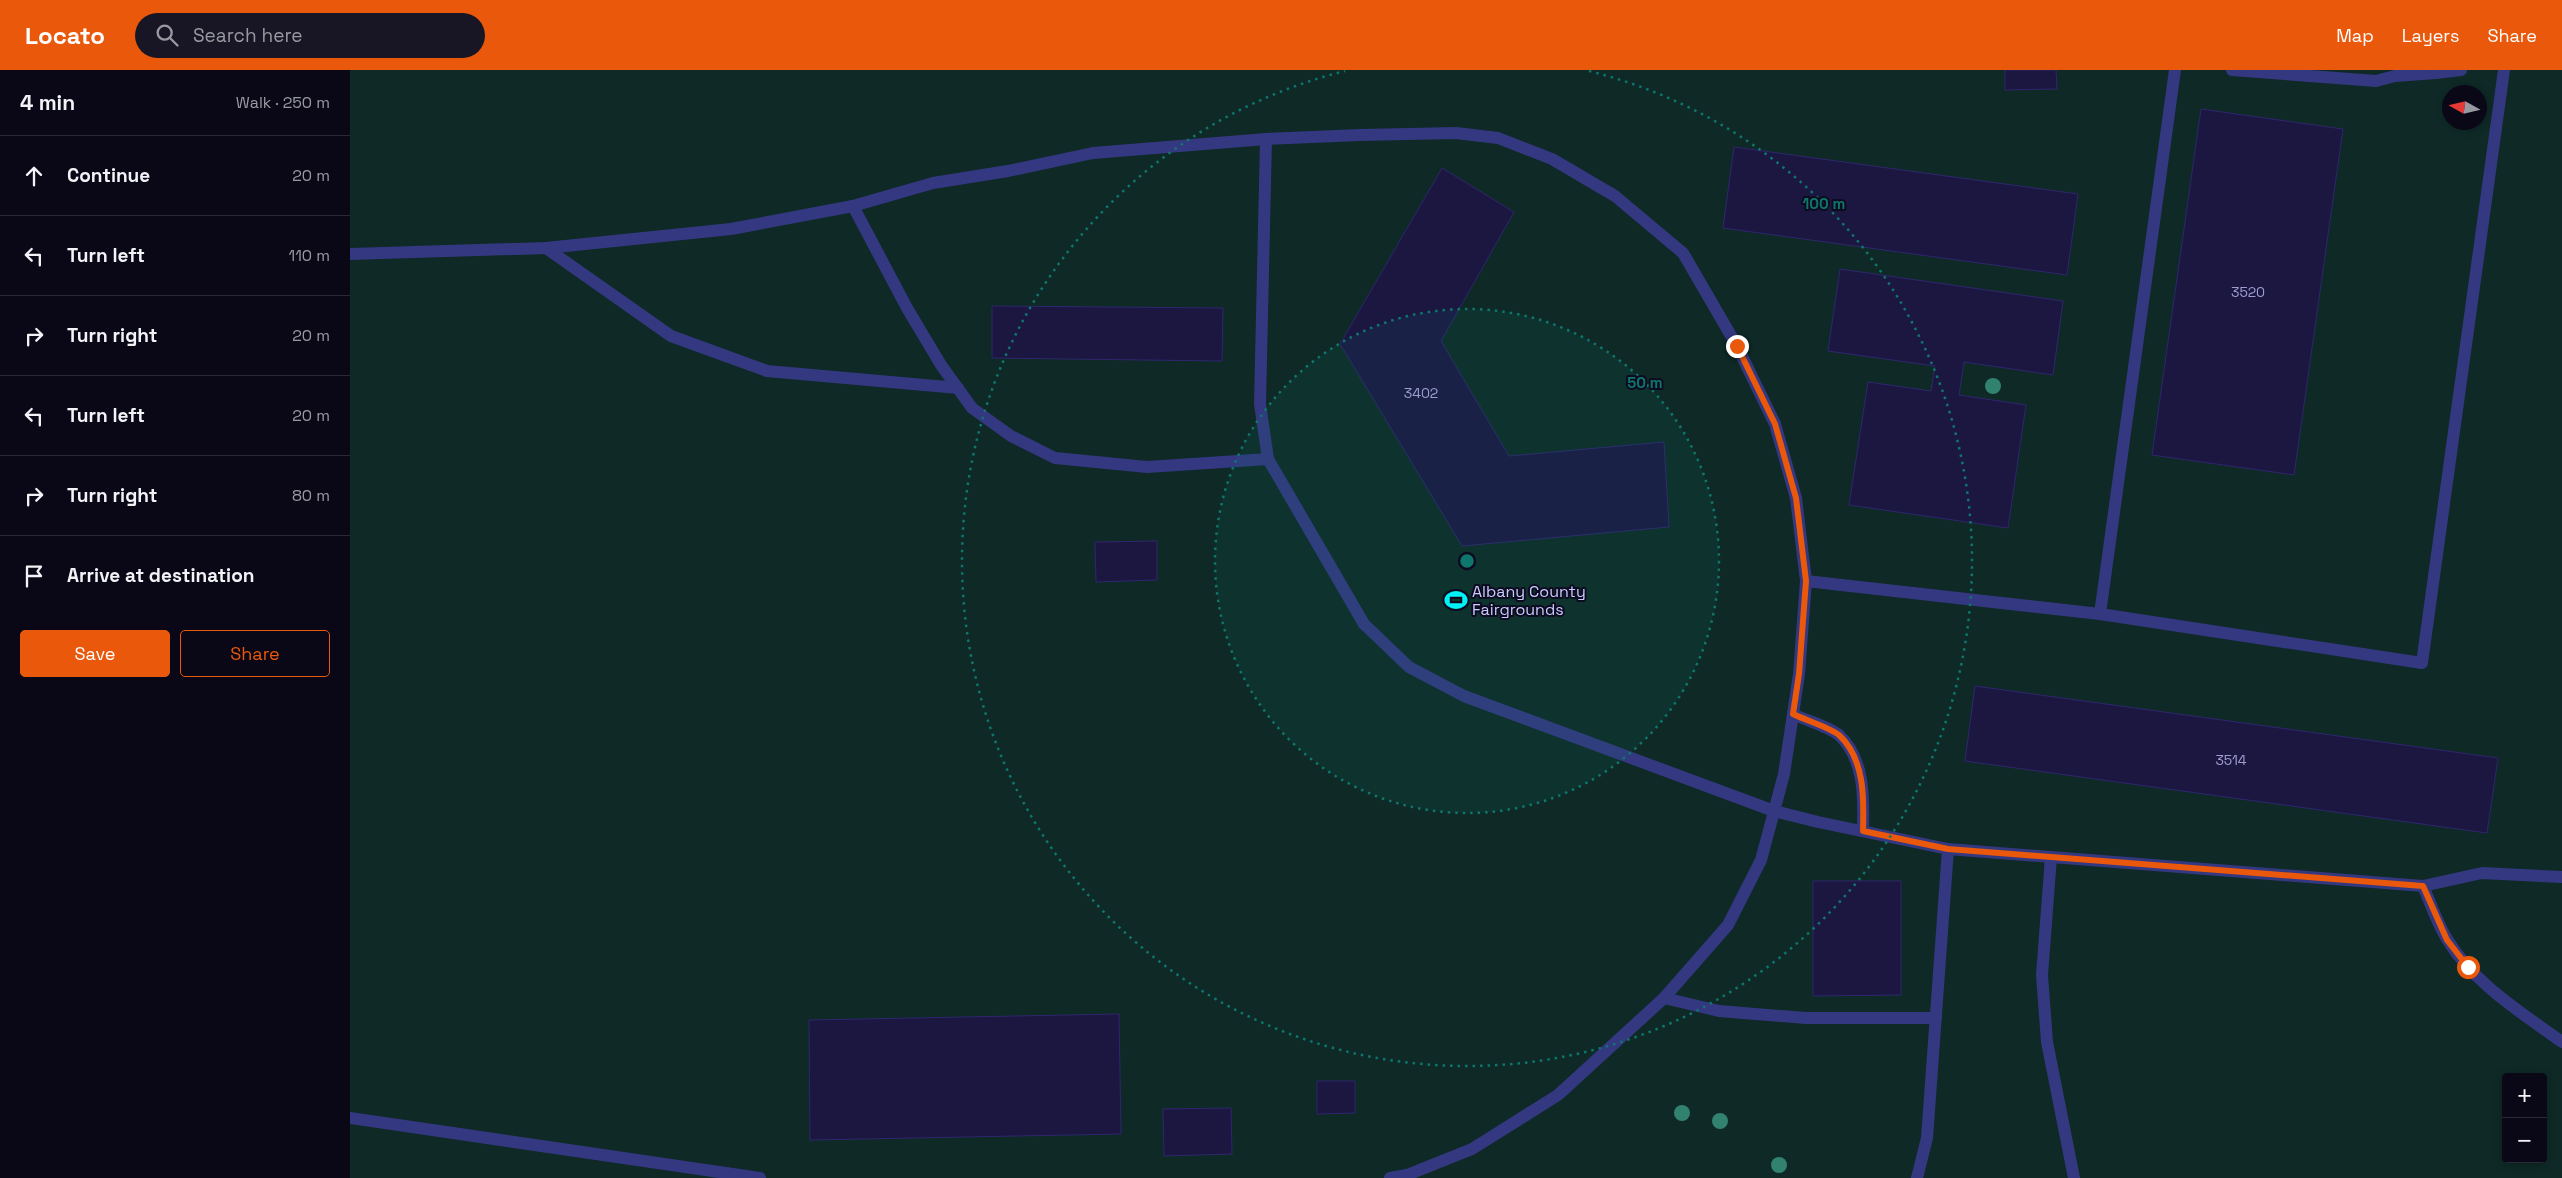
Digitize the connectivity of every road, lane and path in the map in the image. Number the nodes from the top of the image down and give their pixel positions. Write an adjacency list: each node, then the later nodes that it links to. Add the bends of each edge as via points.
1 (2175, 70): 13 (lane)
2 (2232, 70): 5 (lane, via 2376,81)
3 (2461, 70): 5 (lane)
4 (2504, 70): 13 (lane, via 2422,663)
5 (2436, 71)
6 (1266, 139): 7 (lane, via 1094,153 933,183); 11 (lane, via 1260,404); 12 (lane, via 1456,132 1498,138 1552,159 1622,202 1683,253 1737,346 1775,424 1796,498)
7 (853, 206): 8 (lane, via 731,229); 10 (lane, via 907,308)
8 (546, 248): 9 (lane); 10 (lane, via 671,336 767,371)
9 (350, 254)
10 (958, 388): 11 (lane, via 972,408 1011,436 1055,458 1147,467)
11 (1268, 459): 15 (lane, via 1364,624 1409,667 1464,696)
12 (1806, 581): 13 (lane); 14 (lane)
13 (2100, 614)
14 (1793, 714): 15 (lane, via 1784,774); 16 (lane, via 1838,735 1854,756 1864,792)
15 (1774, 811): 16 (lane); 21 (lane, via 1761,860 1728,925)
16 (1863, 831): 17 (lane)
17 (1948, 849): 18 (lane); 22 (lane)
18 (2051, 857): 20 (lane); 29 (lane, via 2042,975 2047,1042)
19 (2562, 876): 20 (lane, via 2482,872)
20 (2423, 886): 23 (lane, via 2447,940 2468,967 2500,996)
21 (1664, 998): 22 (lane, via 1719,1010 1806,1018); 25 (lane, via 1558,1096 1472,1149)
22 (1936, 1018): 28 (lane, via 1927,1138)
23 (2562, 1042)
24 (350, 1118): 26 (lane)
25 (1409, 1177): 27 (lane)
26 (760, 1178)
27 (1390, 1178)
28 (1917, 1178)
29 (2074, 1178)

